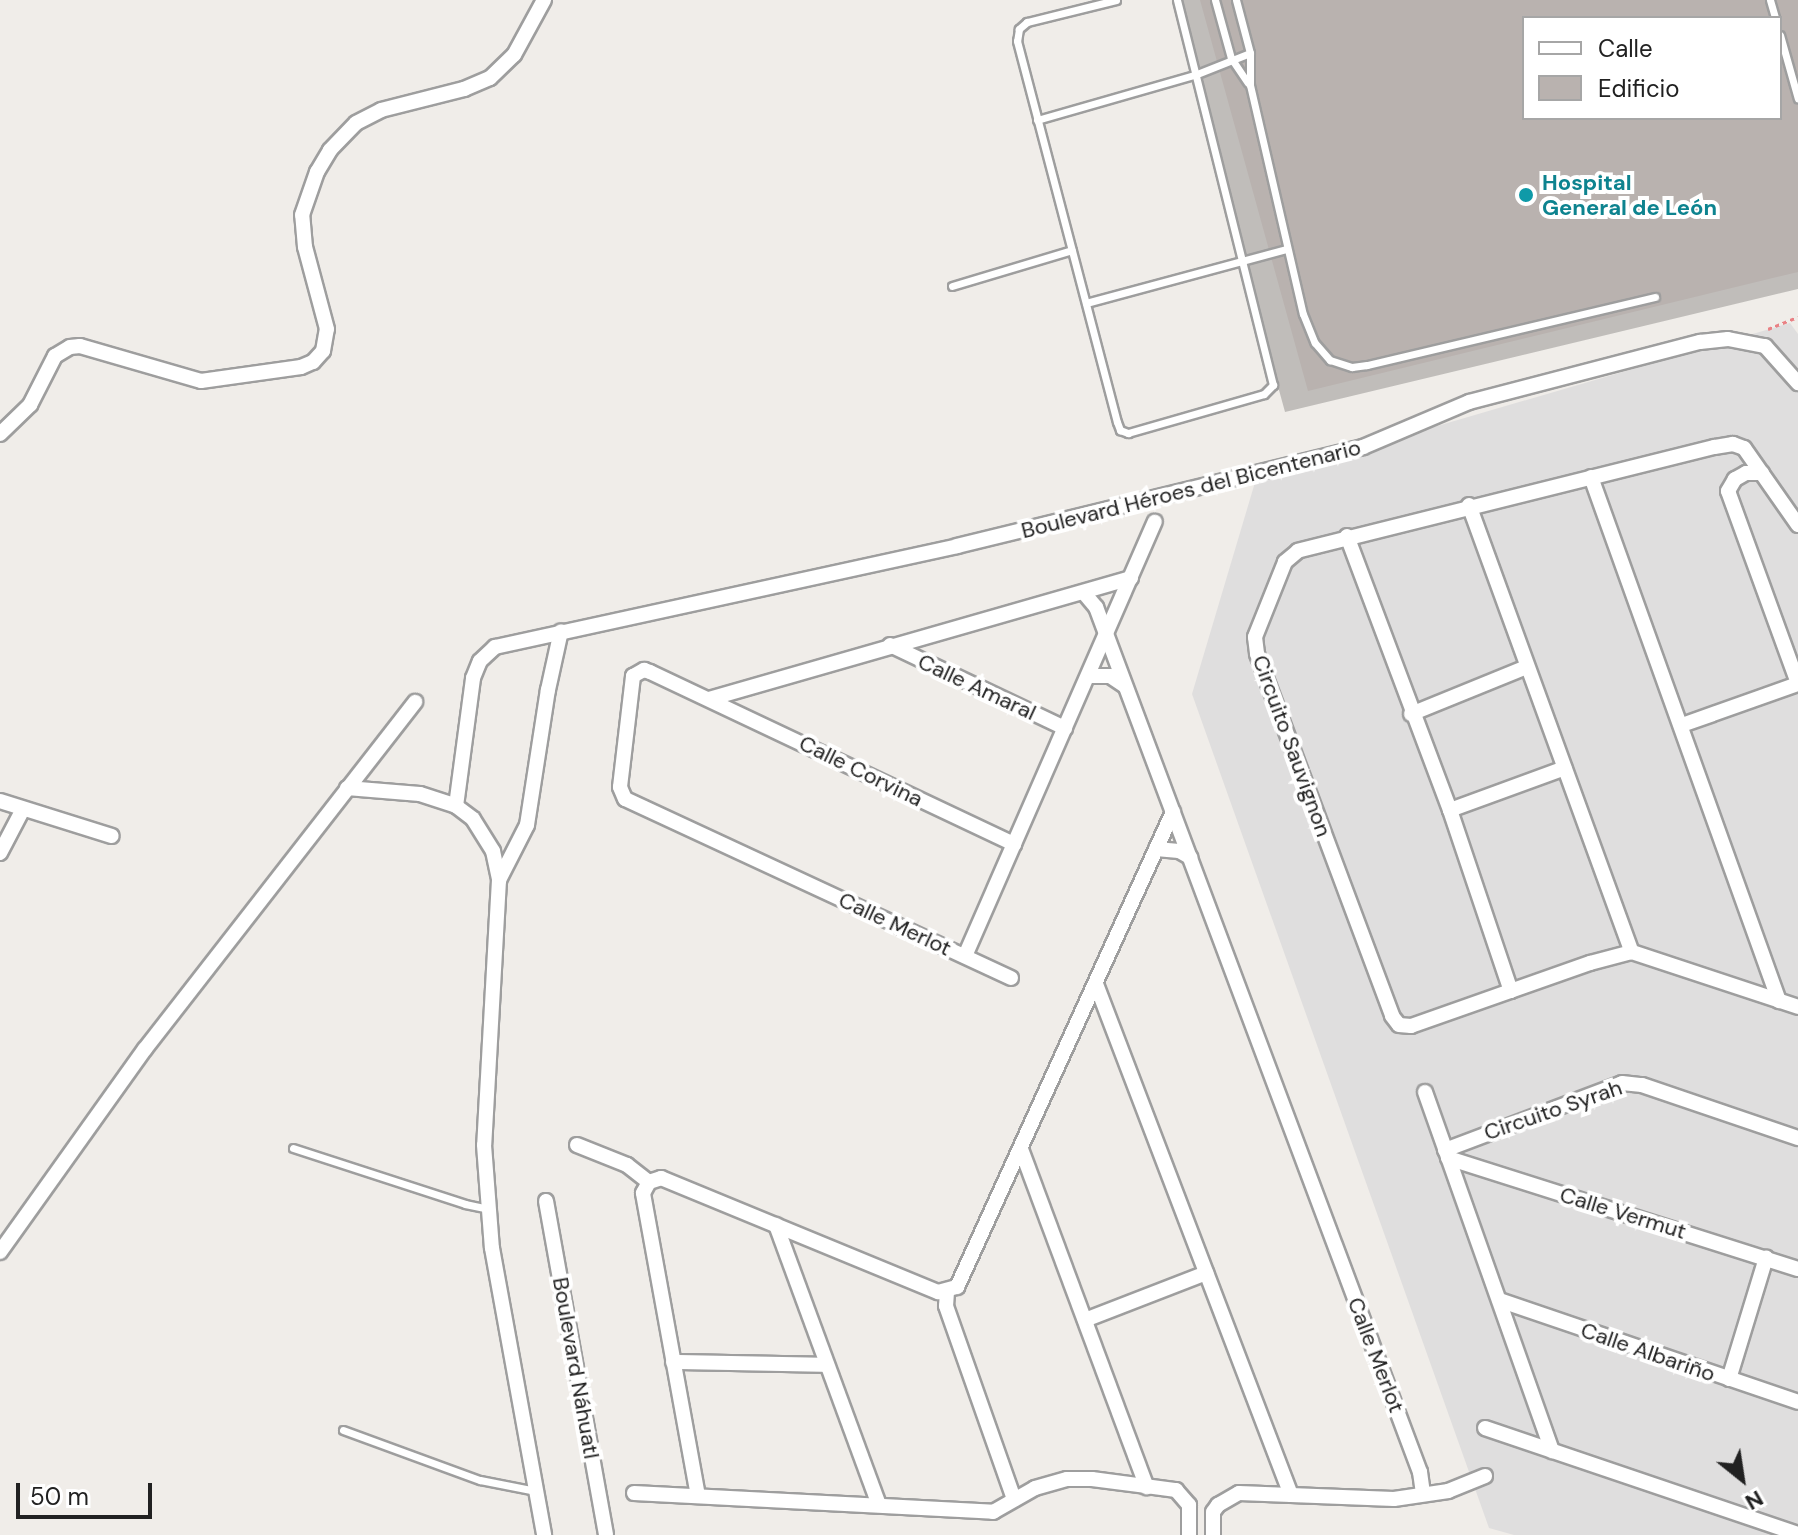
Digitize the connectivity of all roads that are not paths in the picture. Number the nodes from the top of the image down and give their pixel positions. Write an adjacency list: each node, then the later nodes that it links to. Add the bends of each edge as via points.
1 (544, 0): 20 (street, via 514,55 490,78 367,116 330,150 302,215 327,329 323,351 313,362 201,381 70,347 55,356 30,405)
2 (1116, 0): 12 (lane, via 1027,22 1019,29)
3 (1177, 0): 9 (lane)
4 (1215, 0): 8 (lane)
5 (1236, 0): 7 (lane)
6 (1782, 42): 11 (lane)
7 (1250, 53): 8 (lane); 10 (lane)
8 (1231, 58): 9 (lane); 10 (lane)
9 (1197, 74): 12 (lane); 15 (lane)
10 (1250, 85): 13 (lane)
11 (1798, 99)
12 (1037, 120): 14 (lane)
13 (1286, 249): 15 (lane); 17 (lane, via 1315,343 1330,360 1352,367)
14 (1072, 250): 16 (lane); 18 (lane)
15 (1244, 262): 18 (lane); 18 (lane, via 1273,380 1268,392 1128,433 1117,422)
16 (952, 286)
17 (1655, 297)
18 (1086, 303)
19 (1798, 383): 29 (street, Boulevard Héroes del Bicentenario, via 1765,346 1745,340 1700,342 1494,394 1363,447 1101,512)
20 (0, 434)
21 (1762, 473): 22 (street, Circuito Sauvignon, via 1744,448 1733,444); 25 (street, Circuito Sauvignon); 35 (street, via 1746,473 1728,491)
22 (1591, 477): 23 (street, Circuito Sauvignon); 40 (street)
23 (1469, 505): 26 (street, Circuito Sauvignon); 32 (street)
24 (1155, 522): 27 (street, Calle Merlot)
25 (1798, 525)
26 (1347, 536): 39 (street); 59 (street, Circuito Sauvignon, via 1288,557 1256,630 1257,654 1394,1021 1411,1026)
27 (1131, 578): 28 (street); 30 (street, Calle Merlot)
28 (1085, 594): 30 (street); 31 (street)
29 (561, 631): 45 (street, Boulevard Héroes del Bicentenario, via 495,647 480,661 473,678); 54 (street, via 527,825)
30 (1106, 634): 34 (street, Calle Merlot); 36 (street, Calle Merlot)
31 (890, 645): 37 (street); 41 (street, Calle Amaral)
32 (1527, 667): 39 (street); 42 (street)
33 (638, 672): 37 (street, Calle Corvina, via 650,672); 56 (street, Calle Merlot, via 631,683 620,787 625,799)
34 (1088, 676): 36 (street, via 1110,676); 41 (street, Calle Merlot)
35 (1798, 684): 40 (street)
36 (1125, 686): 48 (street, Calle Merlot)
37 (709, 699): 50 (street, Calle Corvina)
38 (415, 702): 43 (street)
39 (1411, 714): 47 (street)
40 (1682, 725): 60 (street)
41 (1065, 728): 50 (street, Calle Merlot)
42 (1565, 768): 47 (street); 55 (street)
43 (347, 788): 45 (street, via 420,794); 72 (street, via 145,1049)
44 (0, 801): 46 (street)
45 (456, 806): 54 (street, via 473,819 493,851)
46 (23, 809): 49 (street); 52 (street)
47 (1450, 810): 59 (street)
48 (1173, 812): 51 (street); 53 (street, Calle Merlot)
49 (112, 836)
50 (1014, 844): 56 (street, Calle Merlot)
51 (1156, 849): 53 (street); 58 (street)
52 (0, 853)
53 (1190, 857): 90 (street, Calle Merlot, via 1420,1472)
54 (499, 880): 70 (street, via 484,1103)
55 (1632, 952): 59 (street, Circuito Sauvignon); 60 (street)
56 (965, 956): 57 (street)
57 (1011, 978)
58 (1096, 984): 66 (street); 75 (street)
59 (1511, 991)
60 (1779, 1001): 61 (street)
61 (1798, 1007)
62 (1425, 1092): 67 (street)
63 (1798, 1138): 67 (street, Circuito Syrah, via 1642,1085 1622,1083)
64 (577, 1145): 68 (street, via 627,1165)
65 (293, 1148): 70 (lane)
66 (1021, 1149): 76 (street, via 961,1283); 78 (street)
67 (1447, 1154): 73 (street, Calle Vermut); 77 (street)
68 (649, 1182): 71 (street, via 661,1178); 79 (street, via 643,1193)
69 (546, 1201): 97 (street, Boulevard Náhuatl)
70 (489, 1209): 88 (street)
71 (776, 1225): 76 (street, via 916,1285); 80 (street)
72 (0, 1252)
73 (1766, 1258): 74 (street, Calle Vermut); 81 (street)
74 (1798, 1269)
75 (1206, 1273): 78 (street); 91 (street)
76 (947, 1292): 93 (street, via 946,1306)
77 (1499, 1300): 81 (street, Calle Albariño); 85 (street)
78 (1085, 1320): 87 (street)
79 (673, 1362): 80 (street); 92 (street)
80 (827, 1365): 94 (street)
81 (1729, 1379): 82 (street, Calle Albariño)
82 (1798, 1402)
83 (1485, 1428): 85 (street)
84 (343, 1430): 88 (lane, via 480,1480)
85 (1552, 1451): 95 (street)
86 (1485, 1476): 90 (street, via 1448,1491)
87 (1147, 1487): 93 (street, via 1067,1479); 98 (street, via 1176,1490 1189,1505)
88 (536, 1491): 96 (street)
89 (634, 1493): 92 (street)
90 (1423, 1494): 91 (street, via 1378,1500)
91 (1291, 1495): 99 (street, via 1239,1493 1224,1499 1213,1512)
92 (698, 1496): 94 (street)
93 (1014, 1499): 94 (street, via 993,1512)
94 (879, 1505)
95 (1798, 1534)
96 (544, 1535)
97 (606, 1535)
98 (1189, 1535)
99 (1213, 1535)

